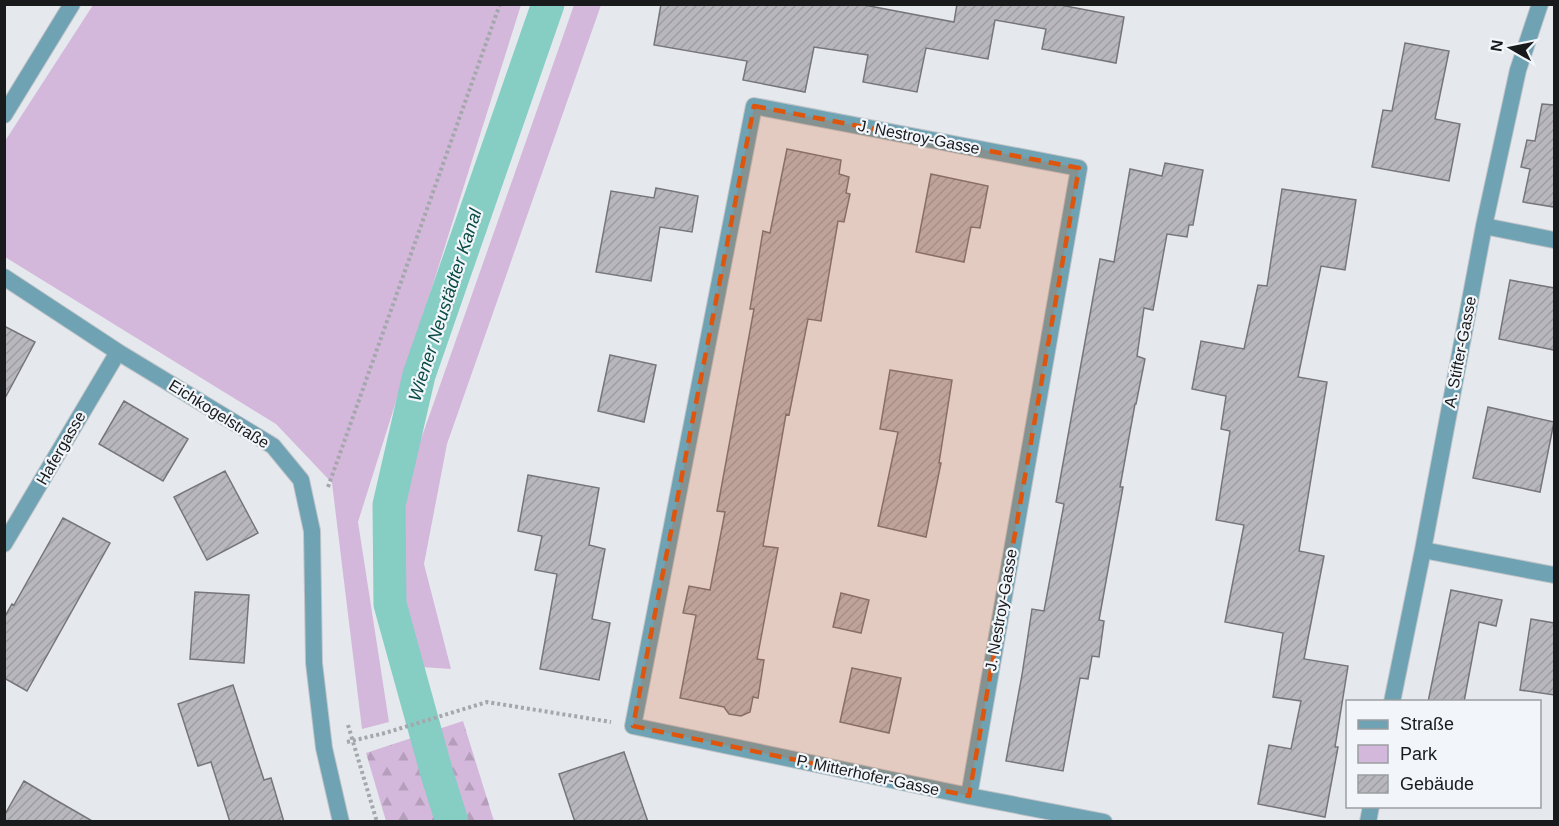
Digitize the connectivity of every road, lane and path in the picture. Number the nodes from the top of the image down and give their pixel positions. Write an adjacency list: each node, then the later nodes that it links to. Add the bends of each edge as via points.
1 (72, 4): 4 (street)
2 (500, 4): 9 (path)
3 (1540, 4): 5 (street, A. Stifter-Gasse, via 1518,70)
4 (4, 116)
5 (1484, 226): 6 (street); 11 (street, A. Stifter-Gasse)
6 (1554, 240)
7 (4, 277): 8 (street, Eichkogelstraße)
8 (118, 352): 9 (street, Eichkogelstraße, via 273,446 302,480); 10 (street, Hafergasse)
9 (312, 531): 17 (street, Eichkogelstraße, via 314,663)
10 (4, 544)
11 (1423, 550): 12 (street); 13 (street, A. Stifter-Gasse)
12 (1554, 575)
13 (1392, 700)
14 (346, 719): 16 (path)
15 (633, 726): 16 (path, via 487,702); 18 (street, P. Mitterhofer-Gasse); 18 (street, J. Nestroy-Gasse, via 754,106 1079,168)
16 (354, 740): 17 (path); 20 (path)
17 (324, 748): 19 (street, Eichkogelstraße)
18 (969, 796): 21 (street, P. Mitterhofer-Gasse)
19 (341, 822)
20 (377, 822)
21 (1104, 822)

